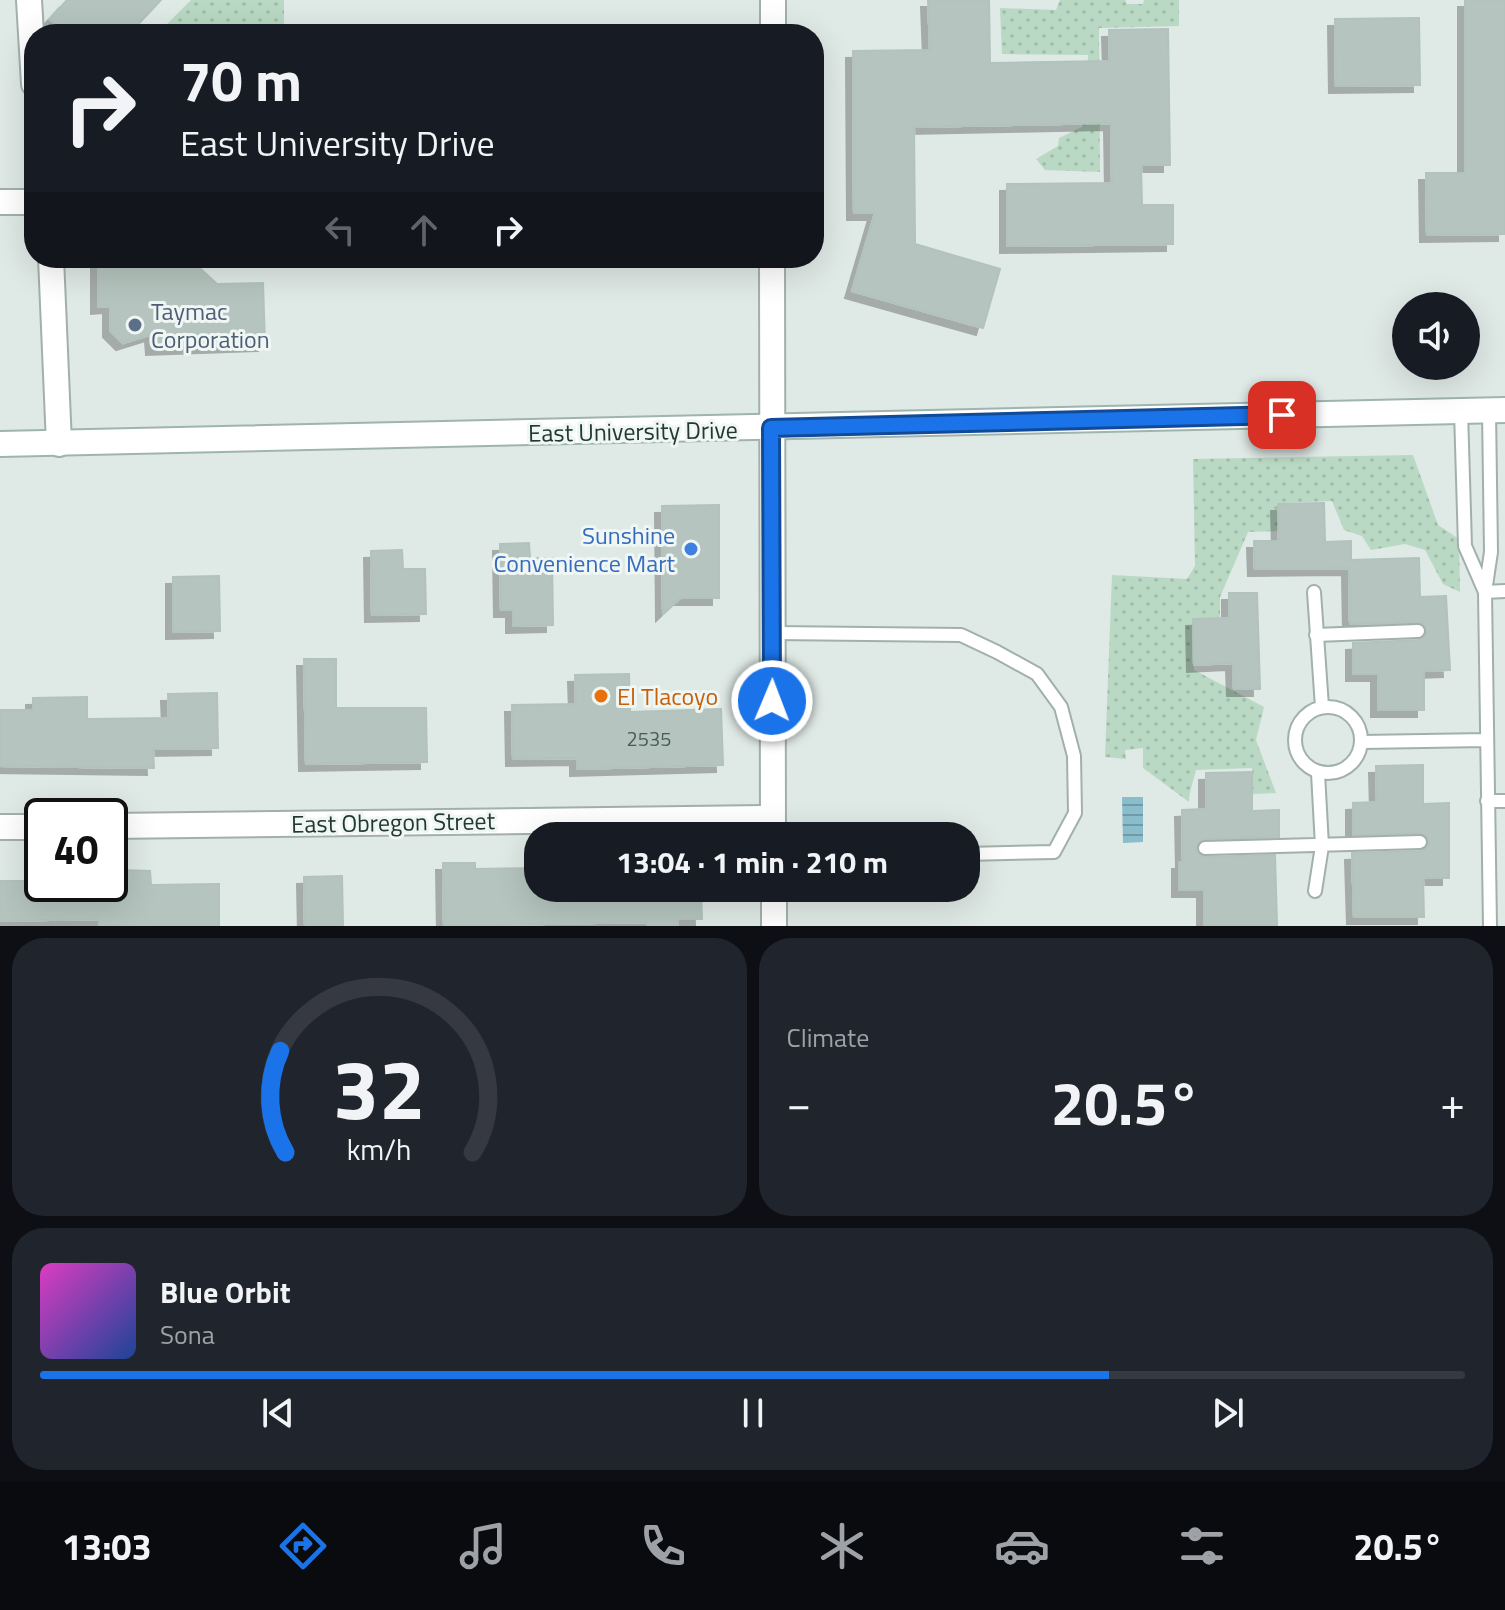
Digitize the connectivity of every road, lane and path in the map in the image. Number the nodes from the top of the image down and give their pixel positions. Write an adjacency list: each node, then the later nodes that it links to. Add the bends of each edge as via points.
1 (29, 0): 3 (street)
2 (773, 0): 4 (street)
3 (30, 24)
4 (773, 24)
5 (0, 202): 6 (street)
6 (24, 202)
7 (51, 268): 13 (street)
8 (772, 268): 11 (street)
9 (1497, 410): 10 (street, East University Drive); 16 (lane)
10 (1461, 411): 11 (street, East University Drive); 16 (lane, via 1465,546)
11 (771, 428): 13 (street, East University Drive); 18 (street)
12 (0, 444): 13 (street, East University Drive)
13 (59, 444)
14 (1505, 591): 16 (lane)
15 (1314, 592): 19 (lane)
16 (1485, 592): 21 (lane)
17 (1418, 631): 19 (lane)
18 (773, 633): 26 (street); 34 (lane, via 961,635 1037,674 1061,707 1074,756 1075,813 1054,852)
19 (1316, 635): 20 (lane)
20 (1322, 707): 22 (lane, via 1352,717); 23 (lane, via 1303,718 1294,738 1300,760)
21 (1486, 740): 22 (lane); 24 (lane)
22 (1362, 742): 23 (lane, via 1350,767)
23 (1318, 773): 32 (lane)
24 (1487, 801): 25 (lane); 38 (lane)
25 (1505, 801)
26 (772, 822)
27 (128, 826): 30 (street, East Obregon Street)
28 (0, 827): 29 (street)
29 (24, 827)
30 (524, 827)
31 (1420, 842): 32 (lane)
32 (1322, 846): 33 (lane); 35 (lane)
33 (1205, 848)
34 (980, 854)
35 (1315, 891)
36 (774, 902): 37 (street)
37 (774, 926)
38 (1490, 926)

